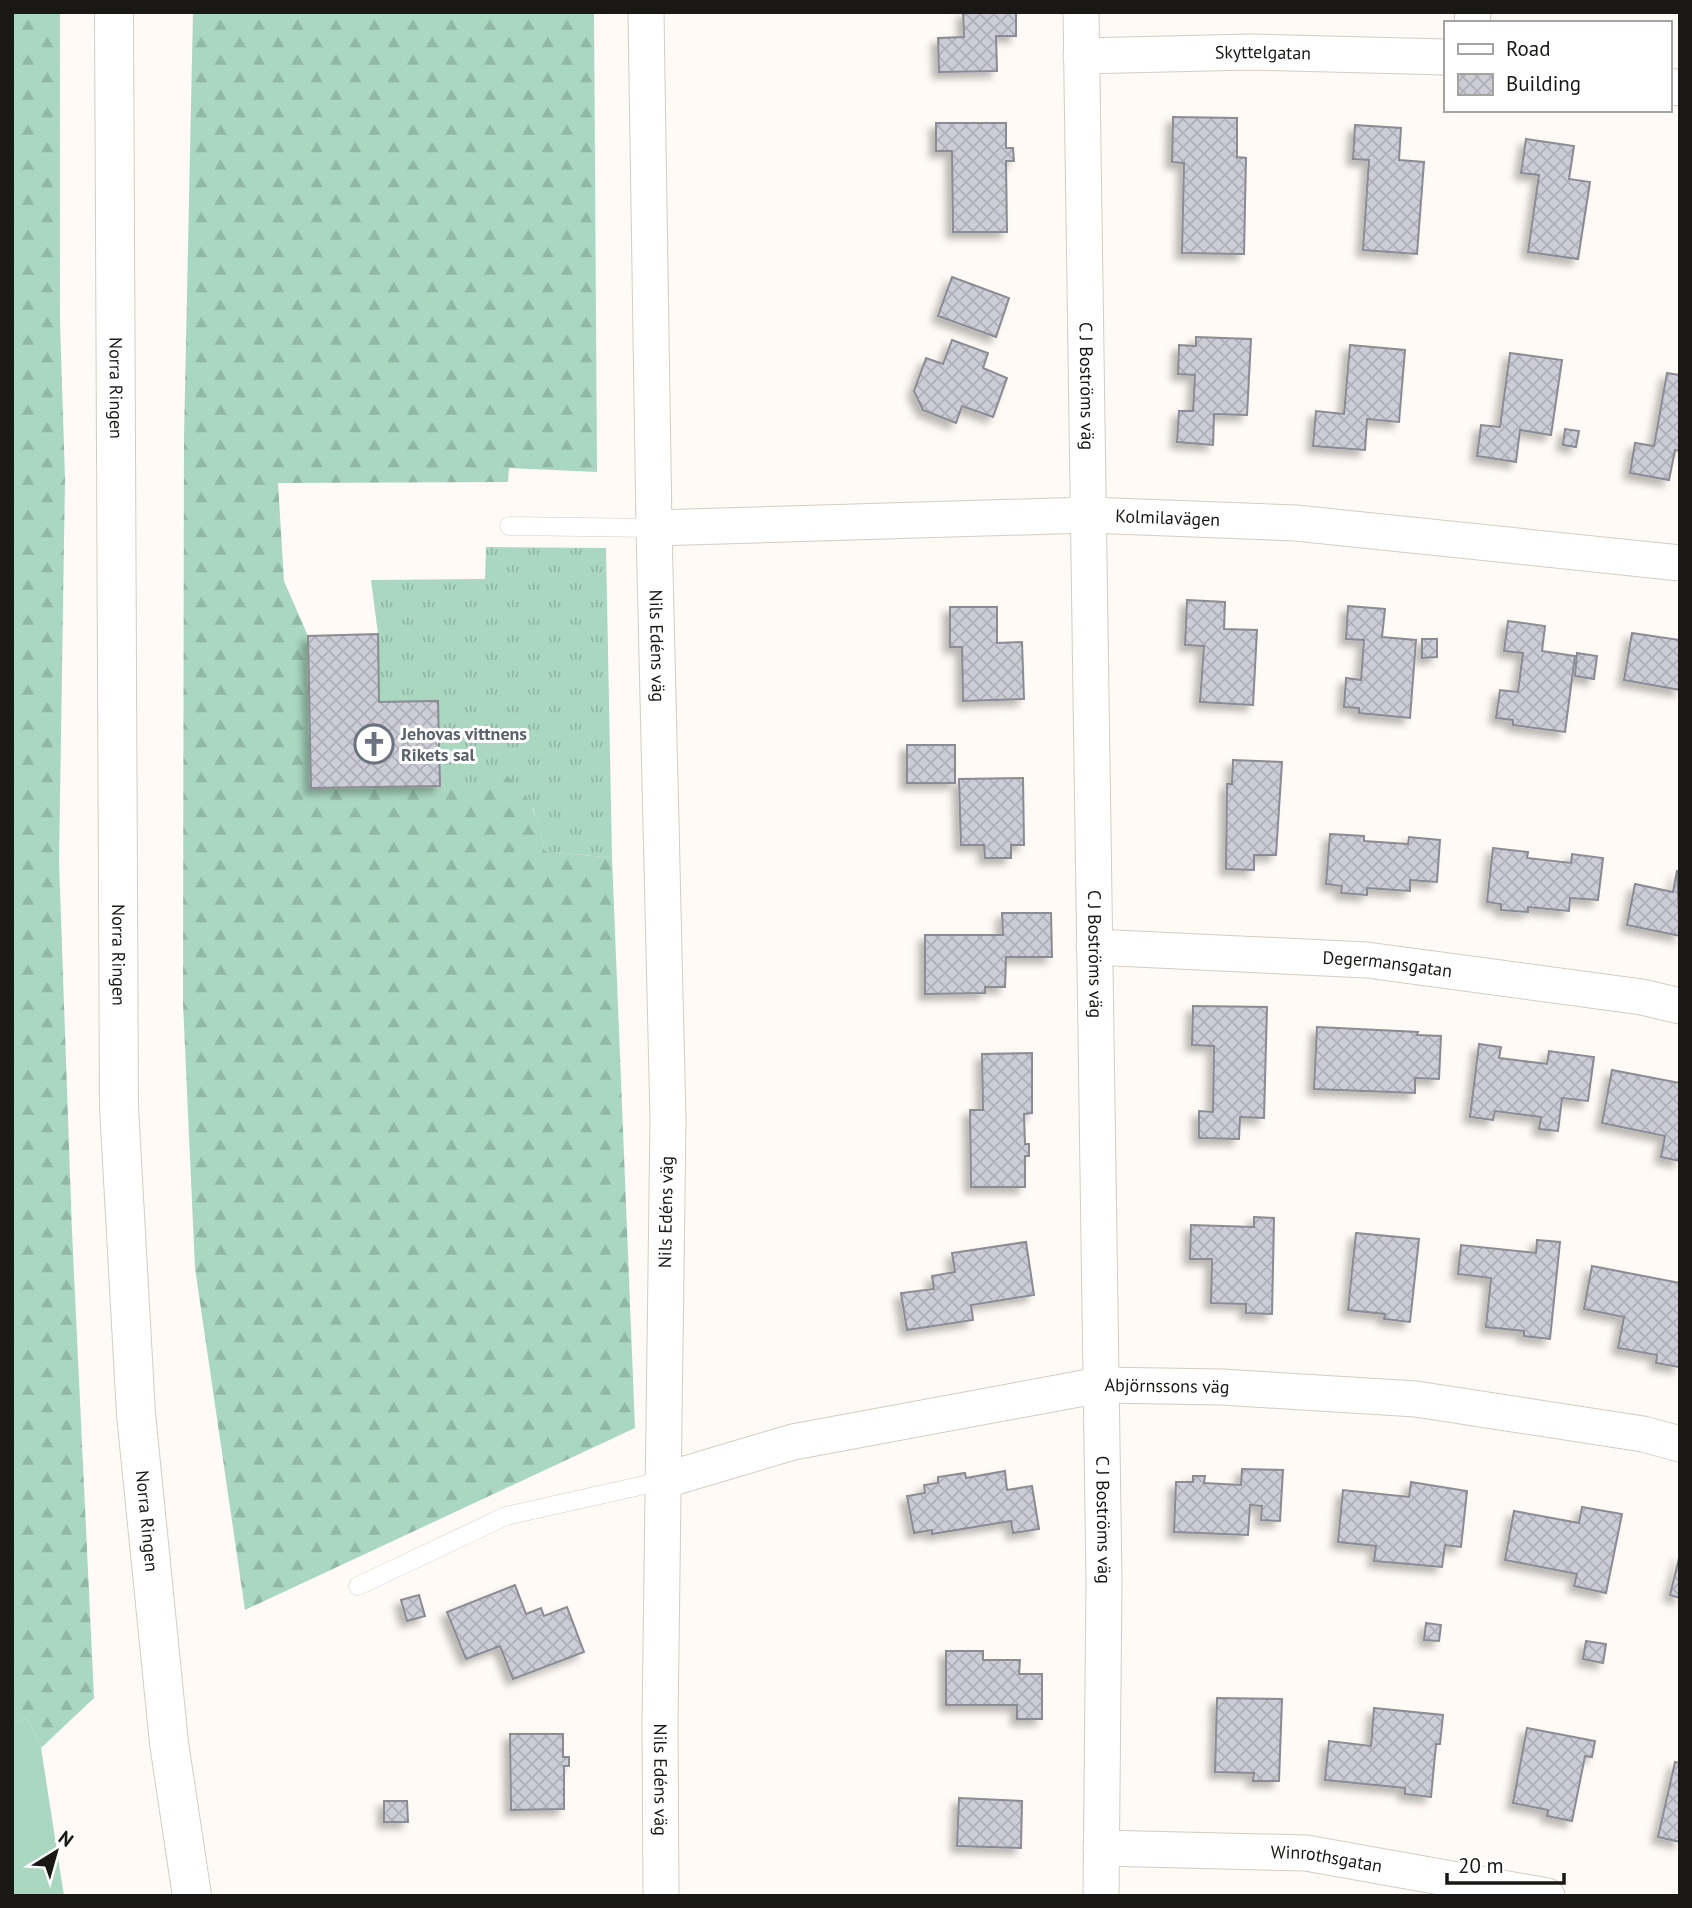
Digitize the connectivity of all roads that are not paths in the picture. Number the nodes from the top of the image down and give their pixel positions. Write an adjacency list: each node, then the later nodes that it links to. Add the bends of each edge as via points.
1 (114, 12): 17 (main road, Norra Ringen, via 119,1107 136,1415 169,1743)
2 (646, 12): 8 (street, Nils Edéns väg)
3 (1080, 12): 4 (street, C J Boströms väg)
4 (1081, 56): 5 (street, Skyttelgatan, via 1251,52); 6 (street, C J Boströms väg)
5 (1444, 57)
6 (1088, 515): 8 (street, Kolmilavägen); 9 (street, Kolmilavägen, via 1296,523); 10 (street, C J Boströms väg)
7 (509, 526): 8 (lane)
8 (654, 528): 14 (street, Nils Edéns väg, via 668,1120)
9 (1680, 563)
10 (1094, 947): 11 (street, Degermansgatan, via 1367,960); 12 (street, C J Boströms väg)
11 (1680, 1006)
12 (1100, 1385): 13 (street, Abjörnssons väg, via 1416,1399 1643,1434); 14 (street, Abjörnssons väg, via 793,1442); 16 (street, C J Boströms väg, via 1104,1581)
13 (1680, 1444)
14 (662, 1481): 15 (lane, via 506,1516); 18 (street, Nils Edéns väg)
15 (358, 1586)
16 (1101, 1848): 19 (street, C J Boströms väg); 20 (street, Winrothsgatan, via 1306,1853)
17 (192, 1896)
18 (662, 1896)
19 (1101, 1896)
20 (1547, 1896)

